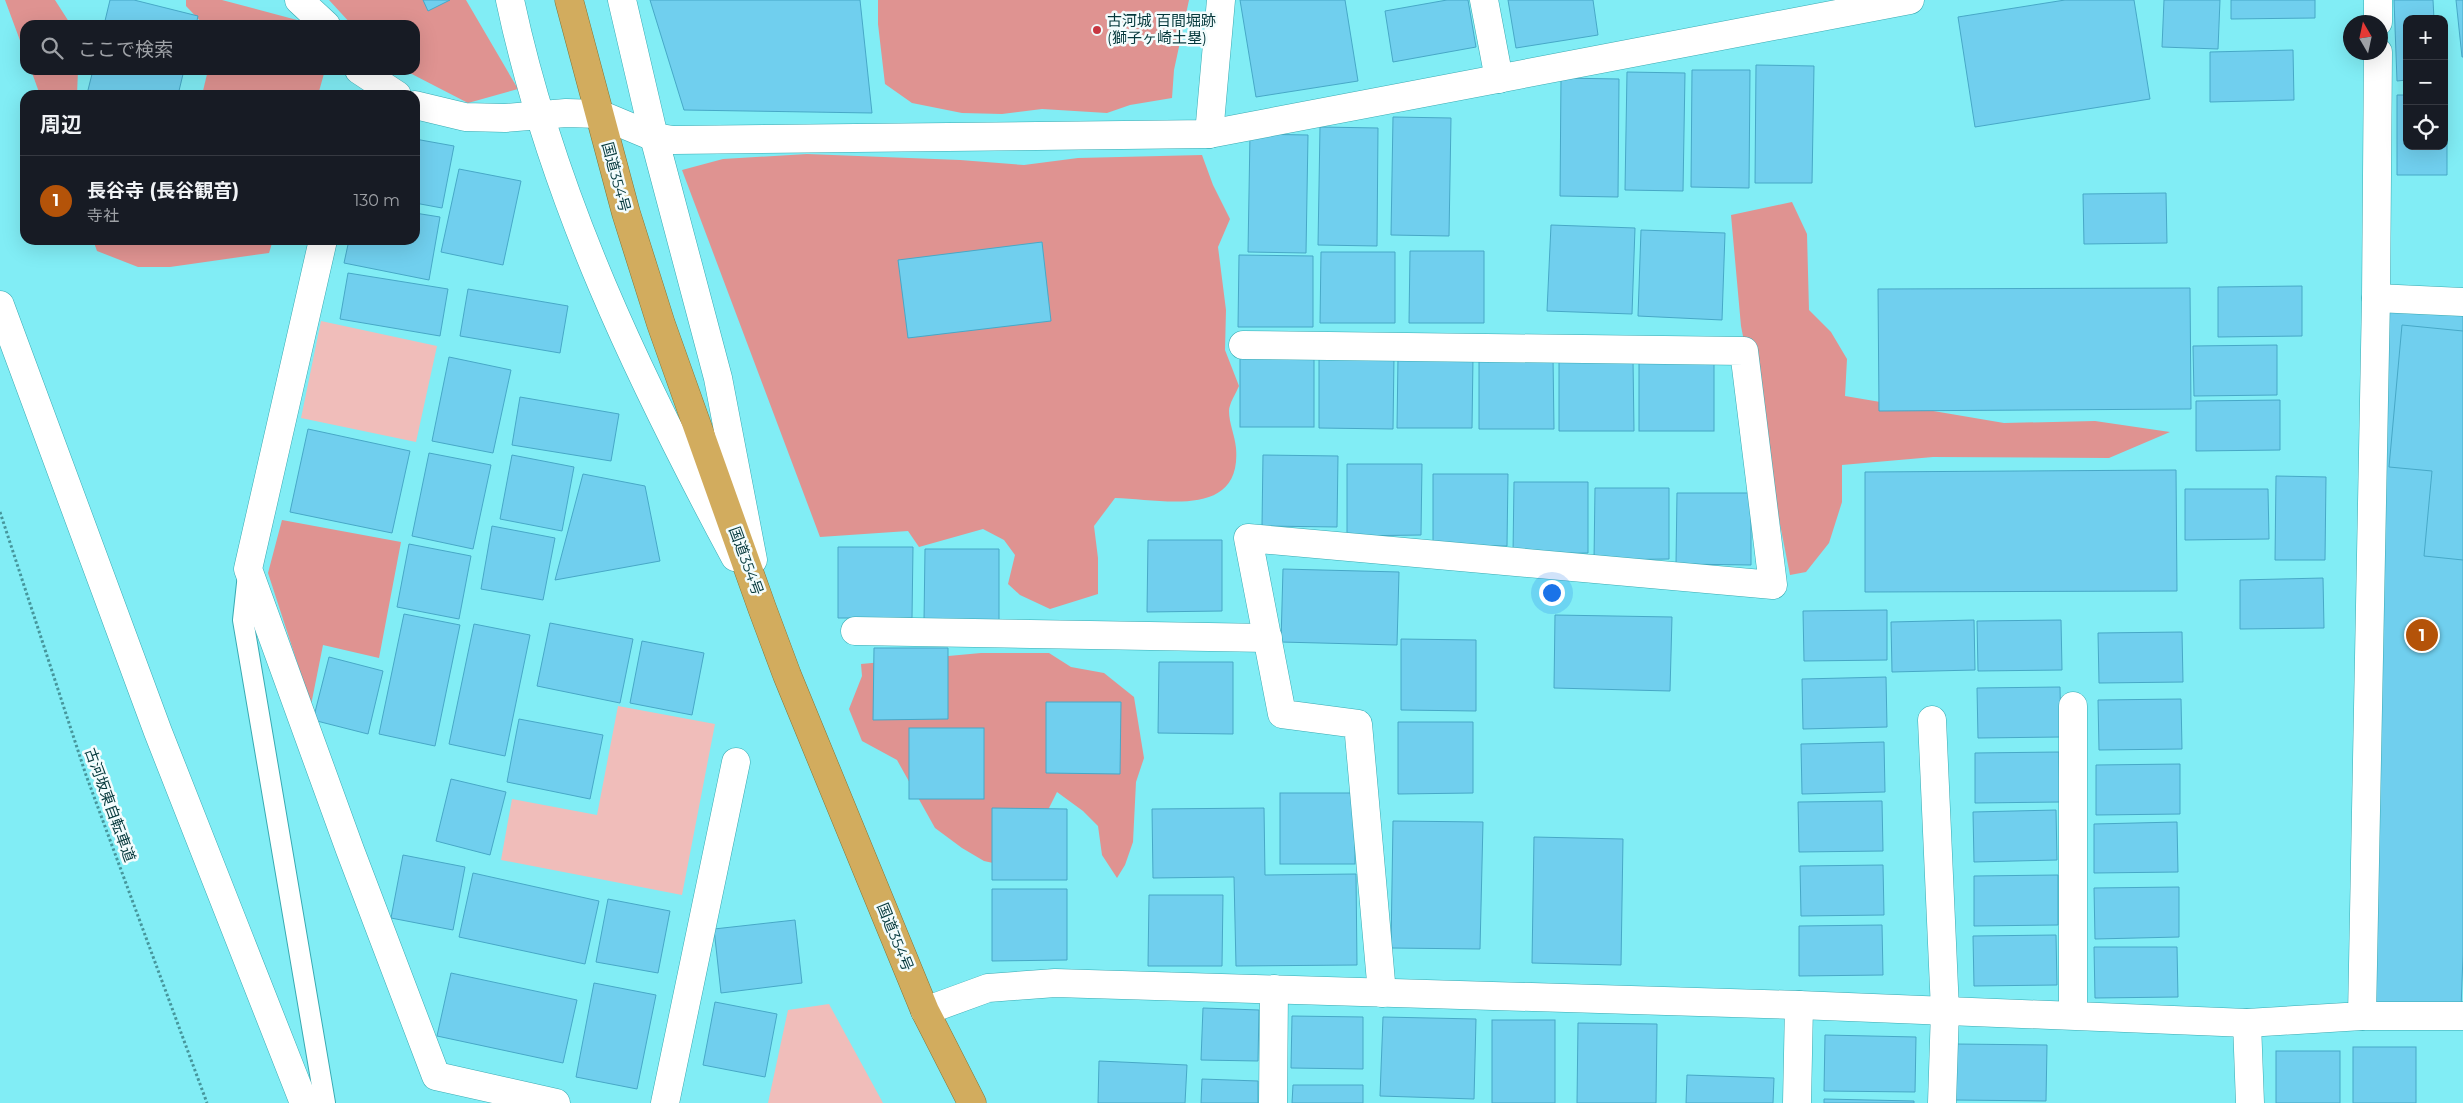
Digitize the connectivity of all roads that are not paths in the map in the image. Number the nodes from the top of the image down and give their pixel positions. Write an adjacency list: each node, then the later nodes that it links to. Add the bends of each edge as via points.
1 (299, 0): 10 (street)
2 (510, 0): 17 (street)
3 (569, 0): 16 (highway, 国道354号)
4 (622, 0): 19 (street)
5 (1221, 0): 18 (street)
6 (1484, 0): 13 (street)
7 (1910, 0): 13 (street)
8 (2378, 0): 9 (street)
9 (2378, 15)
10 (321, 20)
11 (2378, 60): 21 (street)
12 (358, 79): 14 (street)
13 (1499, 79): 18 (street)
14 (385, 90)
15 (420, 106): 17 (street, via 465,117)
16 (599, 114): 17 (street); 19 (street); 26 (highway, 国道354号, via 661,324)
17 (539, 116): 26 (street, via 577,226 657,408)
18 (1209, 134): 19 (street, via 673,140)
19 (654, 137): 26 (street, via 718,378)
20 (321, 245): 25 (street)
21 (2376, 298): 22 (street); 38 (street)
22 (2463, 302)
23 (0, 305): 41 (street, via 158,732)
24 (1243, 345): 28 (street, via 1744,351 1773,584 1248,538)
25 (248, 569): 42 (lane, via 243,620); 43 (street, via 436,1076)
26 (762, 608): 36 (highway, 国道354号)
27 (855, 631): 28 (street)
28 (1268, 638): 33 (street, via 1282,714 1358,724)
29 (2073, 706): 37 (street)
30 (1932, 720): 35 (street)
31 (736, 762): 44 (street)
32 (1274, 989): 33 (street); 36 (street, via 1055,983 988,988); 46 (street)
33 (1382, 993): 34 (street)
34 (1799, 1005): 35 (street); 47 (street)
35 (1945, 1010): 37 (street); 48 (street)
36 (925, 1011): 45 (highway, 国道354号)
37 (2073, 1016): 40 (street)
38 (2362, 1016): 39 (street); 40 (street)
39 (2463, 1016)
40 (2247, 1023): 49 (street)
41 (304, 1103)
42 (325, 1103)
43 (556, 1103)
44 (664, 1103)
45 (972, 1103)
46 (1272, 1103)
47 (1797, 1103)
48 (1942, 1103)
49 (2250, 1103)

